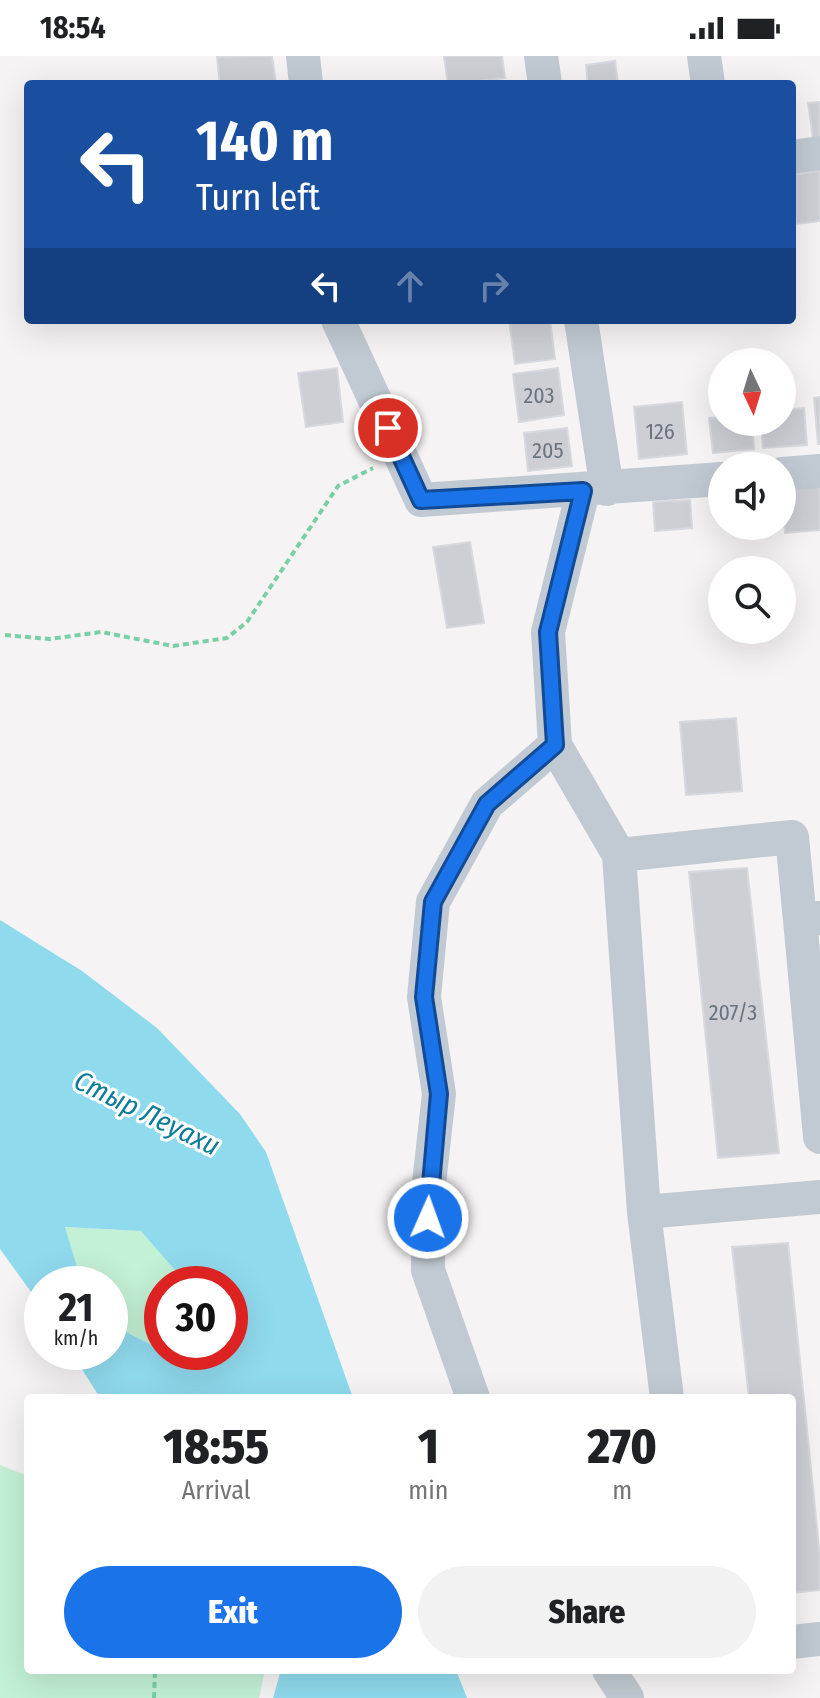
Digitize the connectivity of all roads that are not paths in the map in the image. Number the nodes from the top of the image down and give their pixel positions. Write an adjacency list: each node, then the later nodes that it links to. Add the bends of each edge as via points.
1 (303, 56): 4 (street)
2 (541, 56): 5 (street)
3 (704, 56): 6 (street)
4 (306, 80)
5 (544, 80)
6 (707, 80)
7 (820, 153): 8 (street)
8 (796, 156)
9 (340, 324): 14 (street, via 421,500)
10 (581, 324): 14 (street)
11 (820, 471): 12 (street)
12 (796, 473)
13 (708, 480): 14 (street)
14 (595, 490): 15 (street, via 548,632)
15 (555, 745): 16 (street); 21 (street, via 487,804 433,902 424,997 439,1094 428,1192 428,1270)
16 (619, 855): 17 (street, via 792,837); 20 (street)
17 (810, 919): 18 (street)
18 (820, 1137)
19 (820, 1197): 20 (street)
20 (644, 1212): 22 (street)
21 (472, 1394)
22 (667, 1394)
23 (820, 1639): 24 (street)
24 (796, 1642)
25 (612, 1674): 26 (street)
26 (627, 1698)

